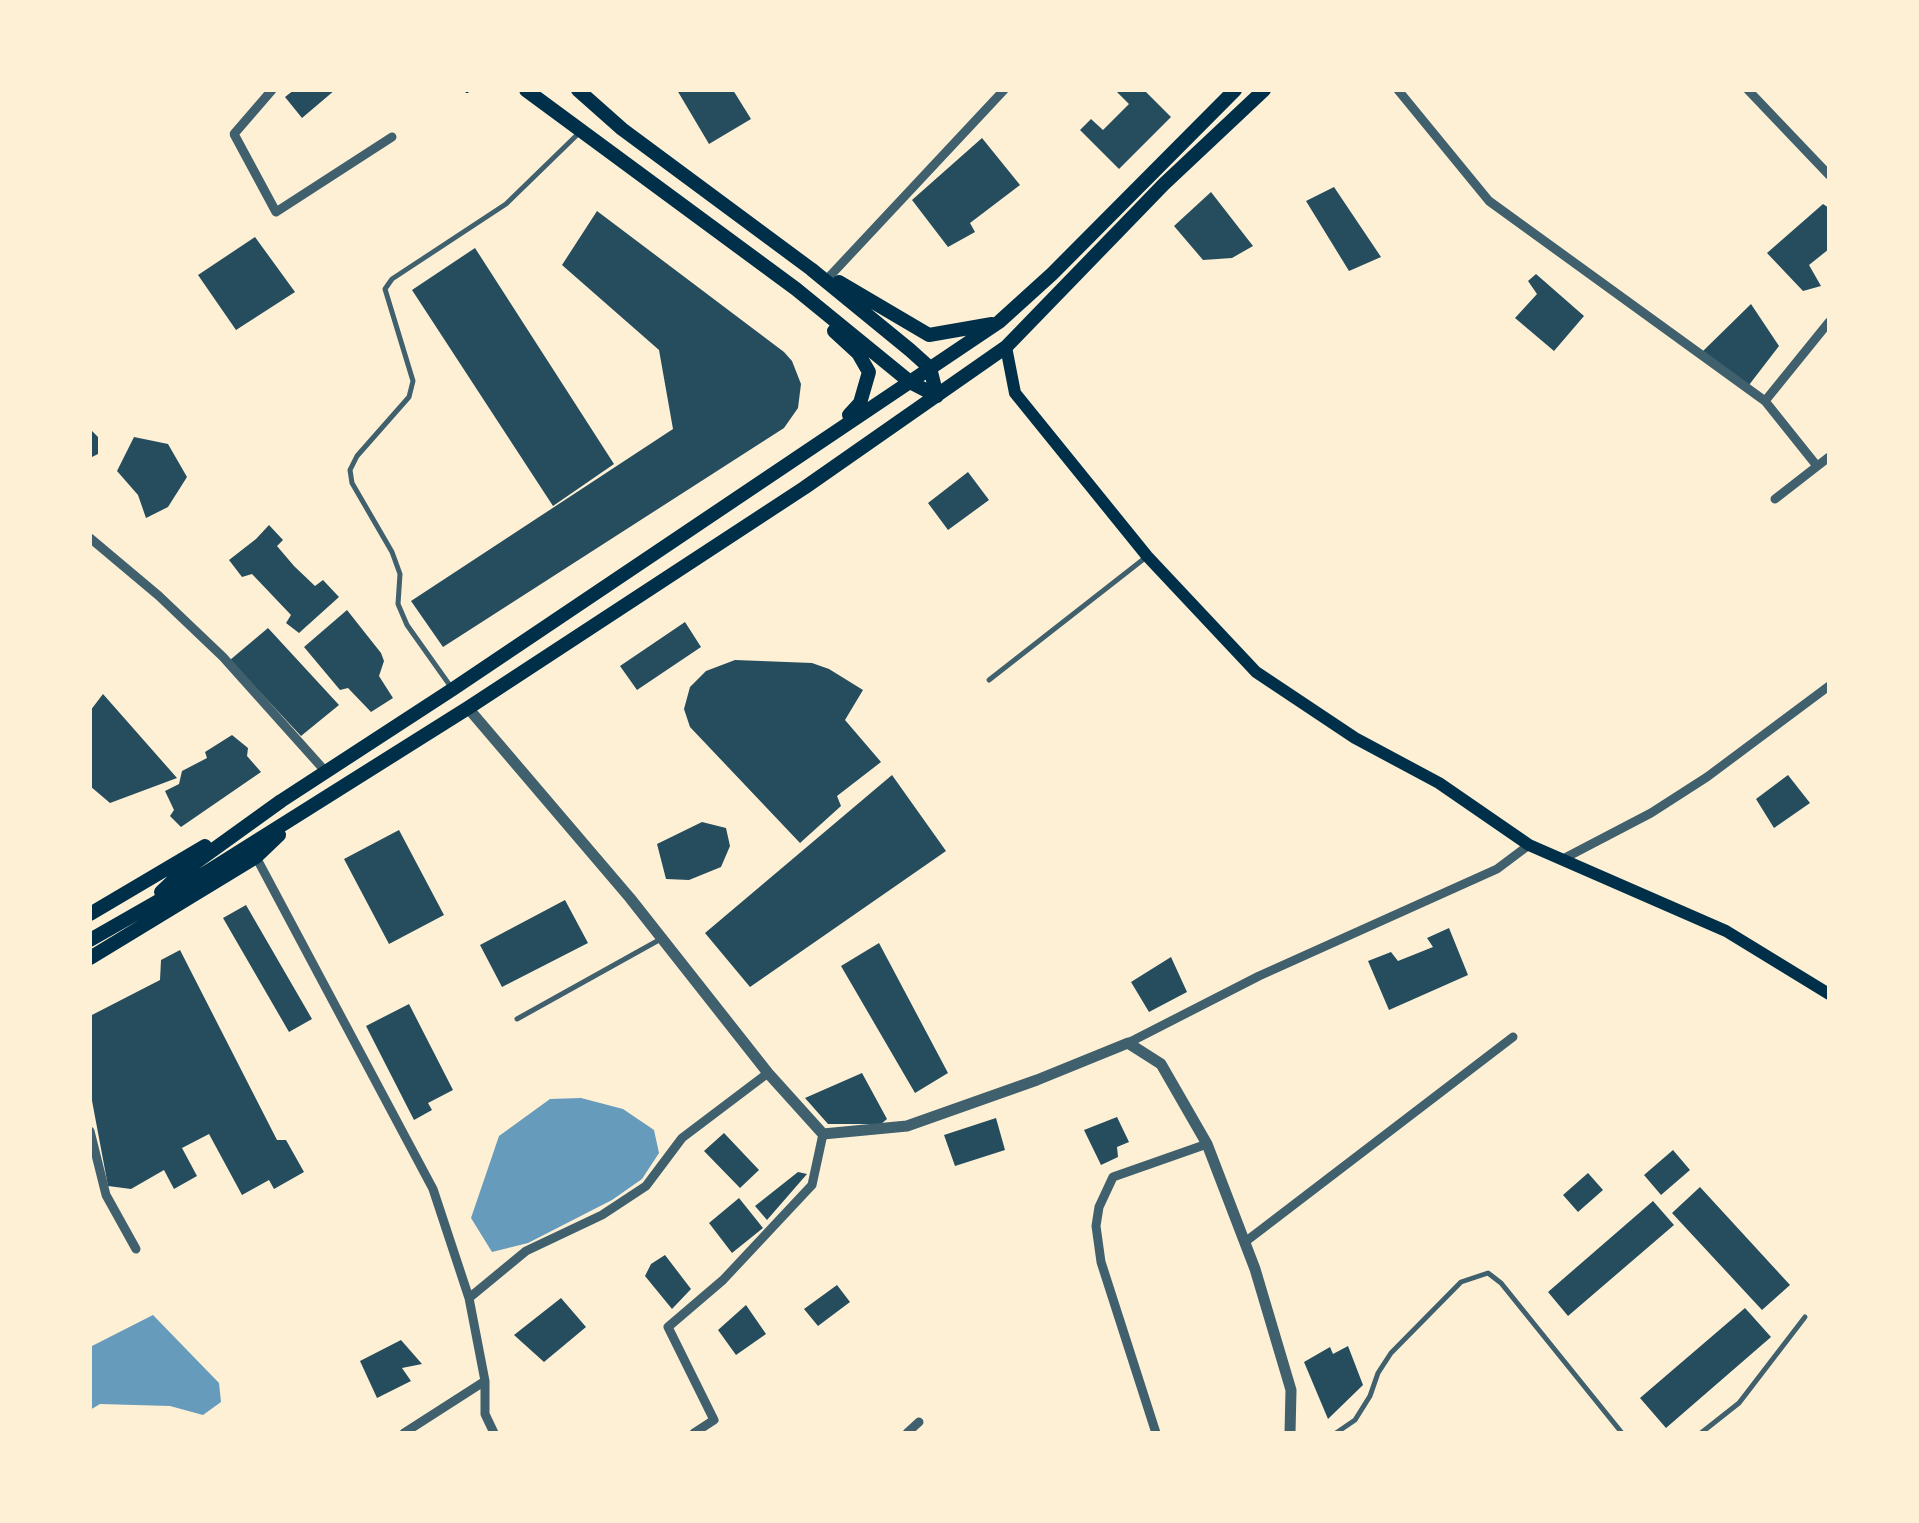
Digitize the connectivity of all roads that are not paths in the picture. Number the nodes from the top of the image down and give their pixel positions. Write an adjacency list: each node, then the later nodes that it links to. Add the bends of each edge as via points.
1 (272, 90): 10 (street, via 234,134 276,212)
2 (526, 90): 9 (main road)
3 (578, 90): 12 (main road)
4 (1004, 90): 13 (street)
5 (1235, 90): 15 (main road)
6 (1264, 90): 17 (main road)
7 (1398, 90): 21 (street, via 1488,201)
8 (1748, 90): 11 (street)
9 (582, 131): 14 (main road); 30 (lane, via 506,204 385,289 413,381 409,397 357,456 352,483 392,552 407,626)
10 (392, 138)
11 (1829, 175)
12 (812, 269): 13 (main road); 18 (main road)
13 (830, 277): 15 (main road, via 929,335)
14 (796, 289): 19 (main road); 22 (main road, via 869,372 860,403)
15 (999, 322): 18 (main road)
16 (1829, 322): 21 (street)
17 (1006, 347): 20 (main road); 27 (main road, via 1015,392)
18 (930, 368): 19 (main road); 20 (main road)
19 (910, 382): 20 (main road); 22 (main road)
20 (937, 396): 31 (main road)
21 (1765, 401): 24 (street)
22 (823, 440): 30 (main road)
23 (1829, 457): 24 (street)
24 (1818, 466): 25 (street)
25 (1775, 499)
26 (90, 538): 32 (street, via 222,656)
27 (1147, 556): 28 (lane); 35 (main road, via 1256,672)
28 (989, 680)
29 (1829, 686): 37 (street, via 1665,804)
30 (453, 690): 32 (main road)
31 (468, 708): 34 (main road); 40 (street)
32 (326, 772): 33 (main road)
33 (281, 801): 38 (main road); 39 (main road)
34 (298, 817): 36 (main road); 38 (main road)
35 (1529, 844): 37 (main road); 46 (street, via 1497,870)
36 (256, 858): 42 (main road); 53 (street, via 433,1188)
37 (1562, 860): 43 (main road, via 1726,931)
38 (146, 906): 41 (main road)
39 (90, 914)
40 (662, 939): 44 (lane); 47 (street)
41 (90, 940)
42 (90, 958)
43 (1829, 994)
44 (517, 1019)
45 (1513, 1037): 51 (street)
46 (1128, 1043): 49 (street, via 908,1126); 50 (street, via 1161,1064)
47 (768, 1073): 49 (street); 53 (street, via 682,1138 646,1186 526,1251)
48 (90, 1131): 52 (street, via 106,1195)
49 (824, 1134): 59 (street, via 812,1185 723,1280 668,1327 714,1420)
50 (1207, 1144): 51 (street); 61 (street, via 1114,1177 1099,1207 1101,1262)
51 (1244, 1242): 62 (street, via 1291,1390)
52 (136, 1250)
53 (468, 1298): 55 (street)
54 (1805, 1317): 65 (lane, via 1739,1403)
55 (484, 1382): 57 (street); 58 (street, via 485,1414)
56 (919, 1422): 60 (street)
57 (404, 1433)
58 (494, 1433)
59 (694, 1433)
60 (907, 1433)
61 (1156, 1433)
62 (1290, 1433)
63 (1336, 1433): 64 (lane, via 1354,1420 1391,1353 1461,1282 1488,1273)
64 (1622, 1433)
65 (1701, 1433)

